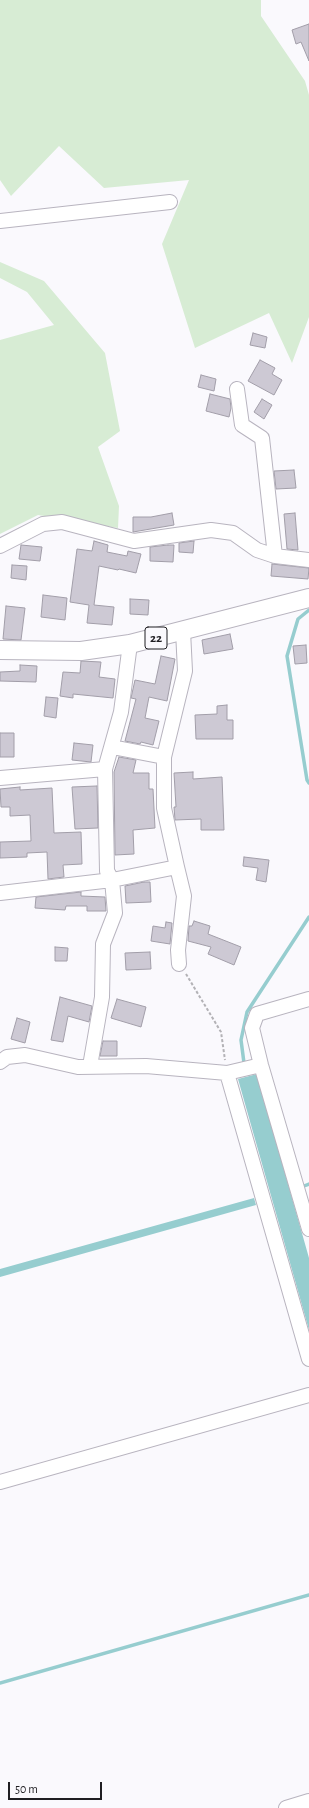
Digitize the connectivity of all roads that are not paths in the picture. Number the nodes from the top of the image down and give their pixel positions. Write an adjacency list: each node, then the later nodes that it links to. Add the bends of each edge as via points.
1 (170, 202): 2 (street)
2 (0, 221)
3 (238, 388): 5 (street, via 242,425 262,438)
4 (0, 546): 5 (street, via 42,524 62,522 134,541 211,530 233,533 257,550)
5 (275, 556): 6 (street)
6 (309, 560)
7 (309, 598): 8 (main road, 22)
8 (183, 631): 9 (main road, 22); 12 (street, via 185,671)
9 (130, 644): 10 (main road, 22, via 81,651); 11 (street, via 121,712)
10 (0, 650)
11 (112, 747): 12 (street); 13 (street)
12 (164, 757): 15 (street, via 164,808)
13 (105, 769): 14 (street); 16 (street, via 107,871)
14 (0, 778)
15 (177, 867): 16 (street); 18 (street, via 184,896 178,950)
16 (112, 880): 17 (street); 22 (street, via 115,912 103,944 102,996)
17 (0, 893)
18 (179, 964)
19 (309, 999): 21 (street, via 257,1014 252,1028)
20 (0, 1062): 22 (street, via 7,1057 25,1055 78,1067)
21 (261, 1065): 23 (street); 24 (street)
22 (90, 1066): 23 (street, via 146,1066)
23 (227, 1073): 25 (street)
24 (309, 1230)
25 (309, 1359)
26 (309, 1395): 27 (street)
27 (0, 1482)
28 (309, 1801): 29 (street)
29 (286, 1808)

